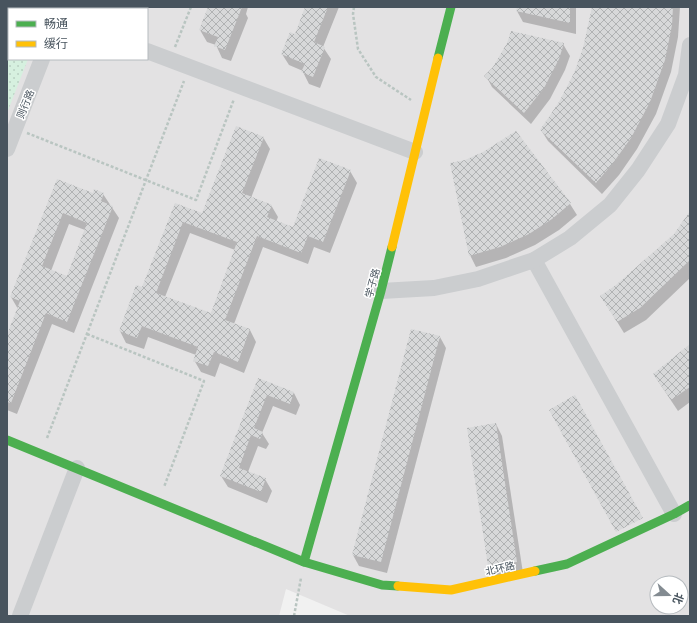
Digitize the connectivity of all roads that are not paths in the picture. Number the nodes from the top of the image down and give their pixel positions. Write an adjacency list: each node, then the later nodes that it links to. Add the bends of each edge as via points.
1 (450, 7): 6 (street, 学子路)
2 (690, 45): 7 (street, via 686,75 668,124 638,170 610,205 570,238)
3 (148, 51): 6 (street)
4 (42, 60): 5 (street, 则行路)
5 (7, 149)
6 (415, 152): 8 (street, 学子路)
7 (534, 260): 8 (street, via 478,279 434,288); 12 (street)
8 (381, 291): 13 (street, 学子路)
9 (7, 440): 10 (street, 北环路)
10 (77, 468): 13 (street, 北环路); 14 (street)
11 (690, 505): 12 (street, 北环路)
12 (674, 514): 13 (street, 北环路, via 567,564 451,590 382,585)
13 (304, 562)
14 (20, 616)

